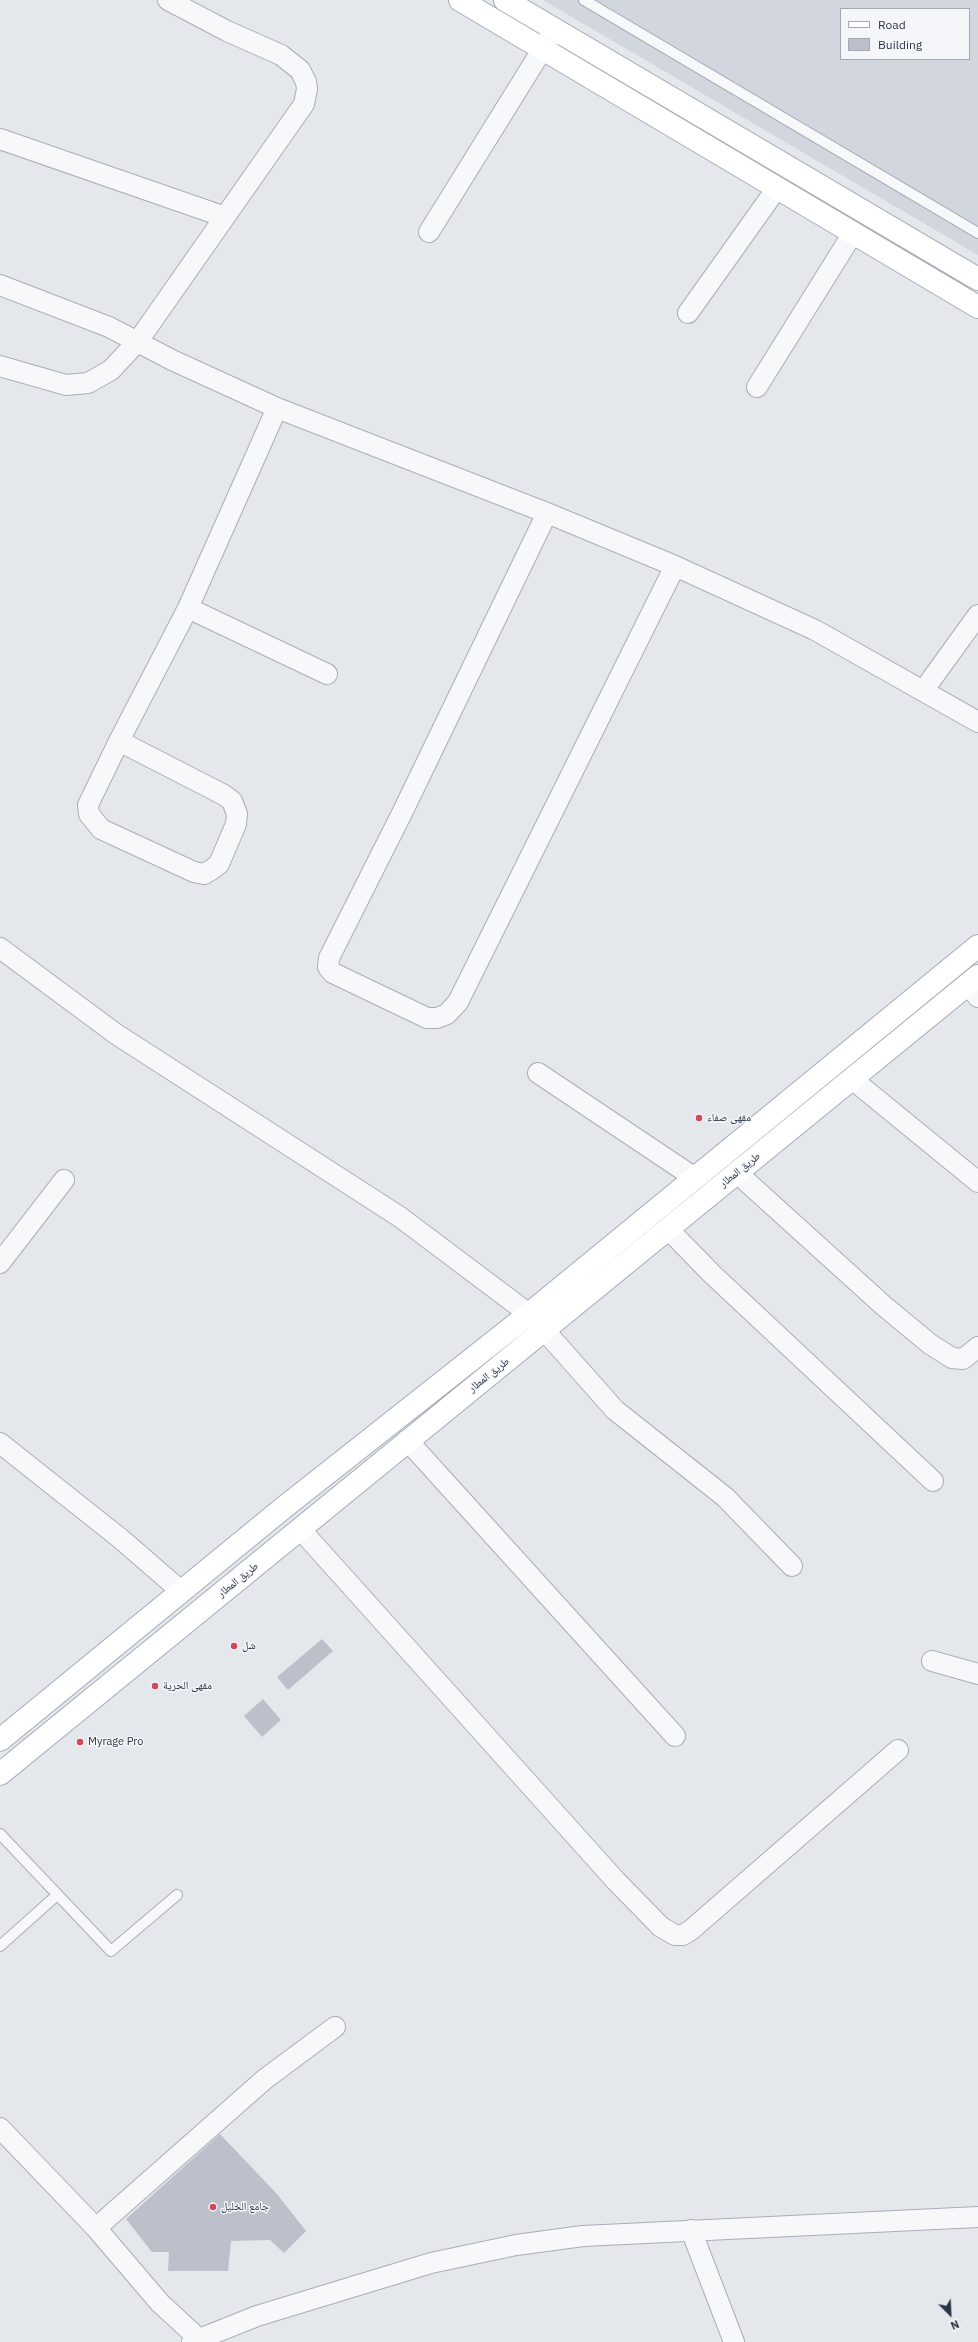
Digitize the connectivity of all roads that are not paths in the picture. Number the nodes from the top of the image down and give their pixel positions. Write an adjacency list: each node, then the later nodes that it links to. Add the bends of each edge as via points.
1 (168, 0): 9 (street, via 227,31 281,54 300,70 308,89 304,104)
2 (460, 0): 6 (main road)
3 (505, 0): 5 (main road)
4 (584, 0): 12 (lane)
5 (555, 29): 6 (street); 13 (main road)
6 (543, 49): 8 (main road); 10 (street)
7 (0, 139): 9 (street)
8 (777, 188): 11 (main road); 16 (street)
9 (225, 217): 17 (street)
10 (429, 232)
11 (853, 233): 15 (main road); 19 (street)
12 (978, 233)
13 (978, 279)
14 (0, 285): 17 (street, via 109,327)
15 (978, 306)
16 (688, 313)
17 (138, 341): 18 (street, via 111,370 88,383 66,385); 20 (street, via 172,360)
18 (0, 366)
19 (757, 387)
20 (277, 408): 21 (street); 23 (street)
21 (547, 513): 22 (street); 22 (street, via 329,958 328,967 333,973 427,1018 447,1014 458,1002)
22 (675, 566): 26 (street, via 815,630)
23 (188, 608): 25 (street); 28 (street)
24 (978, 615): 26 (street)
25 (327, 674)
26 (923, 691): 27 (street)
27 (978, 722)
28 (119, 741): 28 (street, via 90,798 89,814 93,821 101,829 194,872 204,874 219,864 236,824 237,814 232,801)
29 (978, 946): 35 (main road, طريق المطار)
30 (0, 948): 40 (street, via 116,1034 400,1217)
31 (974, 986): 33 (main road, طريق المطار)
32 (538, 1073): 35 (street)
33 (852, 1079): 34 (main road, طريق المطار); 37 (street)
34 (736, 1172): 38 (main road, طريق المطار); 42 (street, via 884,1306 930,1344 952,1358 963,1359)
35 (695, 1178): 40 (main road, طريق المطار)
36 (64, 1180): 39 (street)
37 (978, 1182)
38 (668, 1229): 41 (main road, طريق المطار); 45 (street, via 712,1274)
39 (0, 1263)
40 (529, 1314): 48 (main road, طريق المطار)
41 (545, 1331): 43 (main road, طريق المطار); 47 (street, via 615,1410 725,1497)
42 (978, 1347)
43 (407, 1440): 46 (main road, طريق المطار); 51 (street)
44 (0, 1443): 48 (street, via 121,1539)
45 (933, 1481)
46 (301, 1530): 53 (street, via 616,1881 661,1927 675,1936 683,1935 712,1913); 54 (main road, طريق المطار)
47 (792, 1566)
48 (181, 1591): 52 (main road, طريق المطار)
49 (932, 1661): 50 (street)
50 (978, 1674)
51 (675, 1736)
52 (0, 1740)
53 (898, 1750)
54 (0, 1774)
55 (0, 1834): 56 (lane)
56 (58, 1895): 57 (lane, via 111,1951); 58 (lane)
57 (177, 1895)
58 (0, 1946)
59 (335, 2026): 62 (street, via 265,2079)
60 (0, 2128): 62 (street)
61 (978, 2217): 63 (street)
62 (96, 2228): 64 (street, via 160,2303)
63 (691, 2230): 64 (street, via 584,2236 516,2245 431,2263 257,2316); 65 (street)
64 (196, 2340)
65 (734, 2342)

